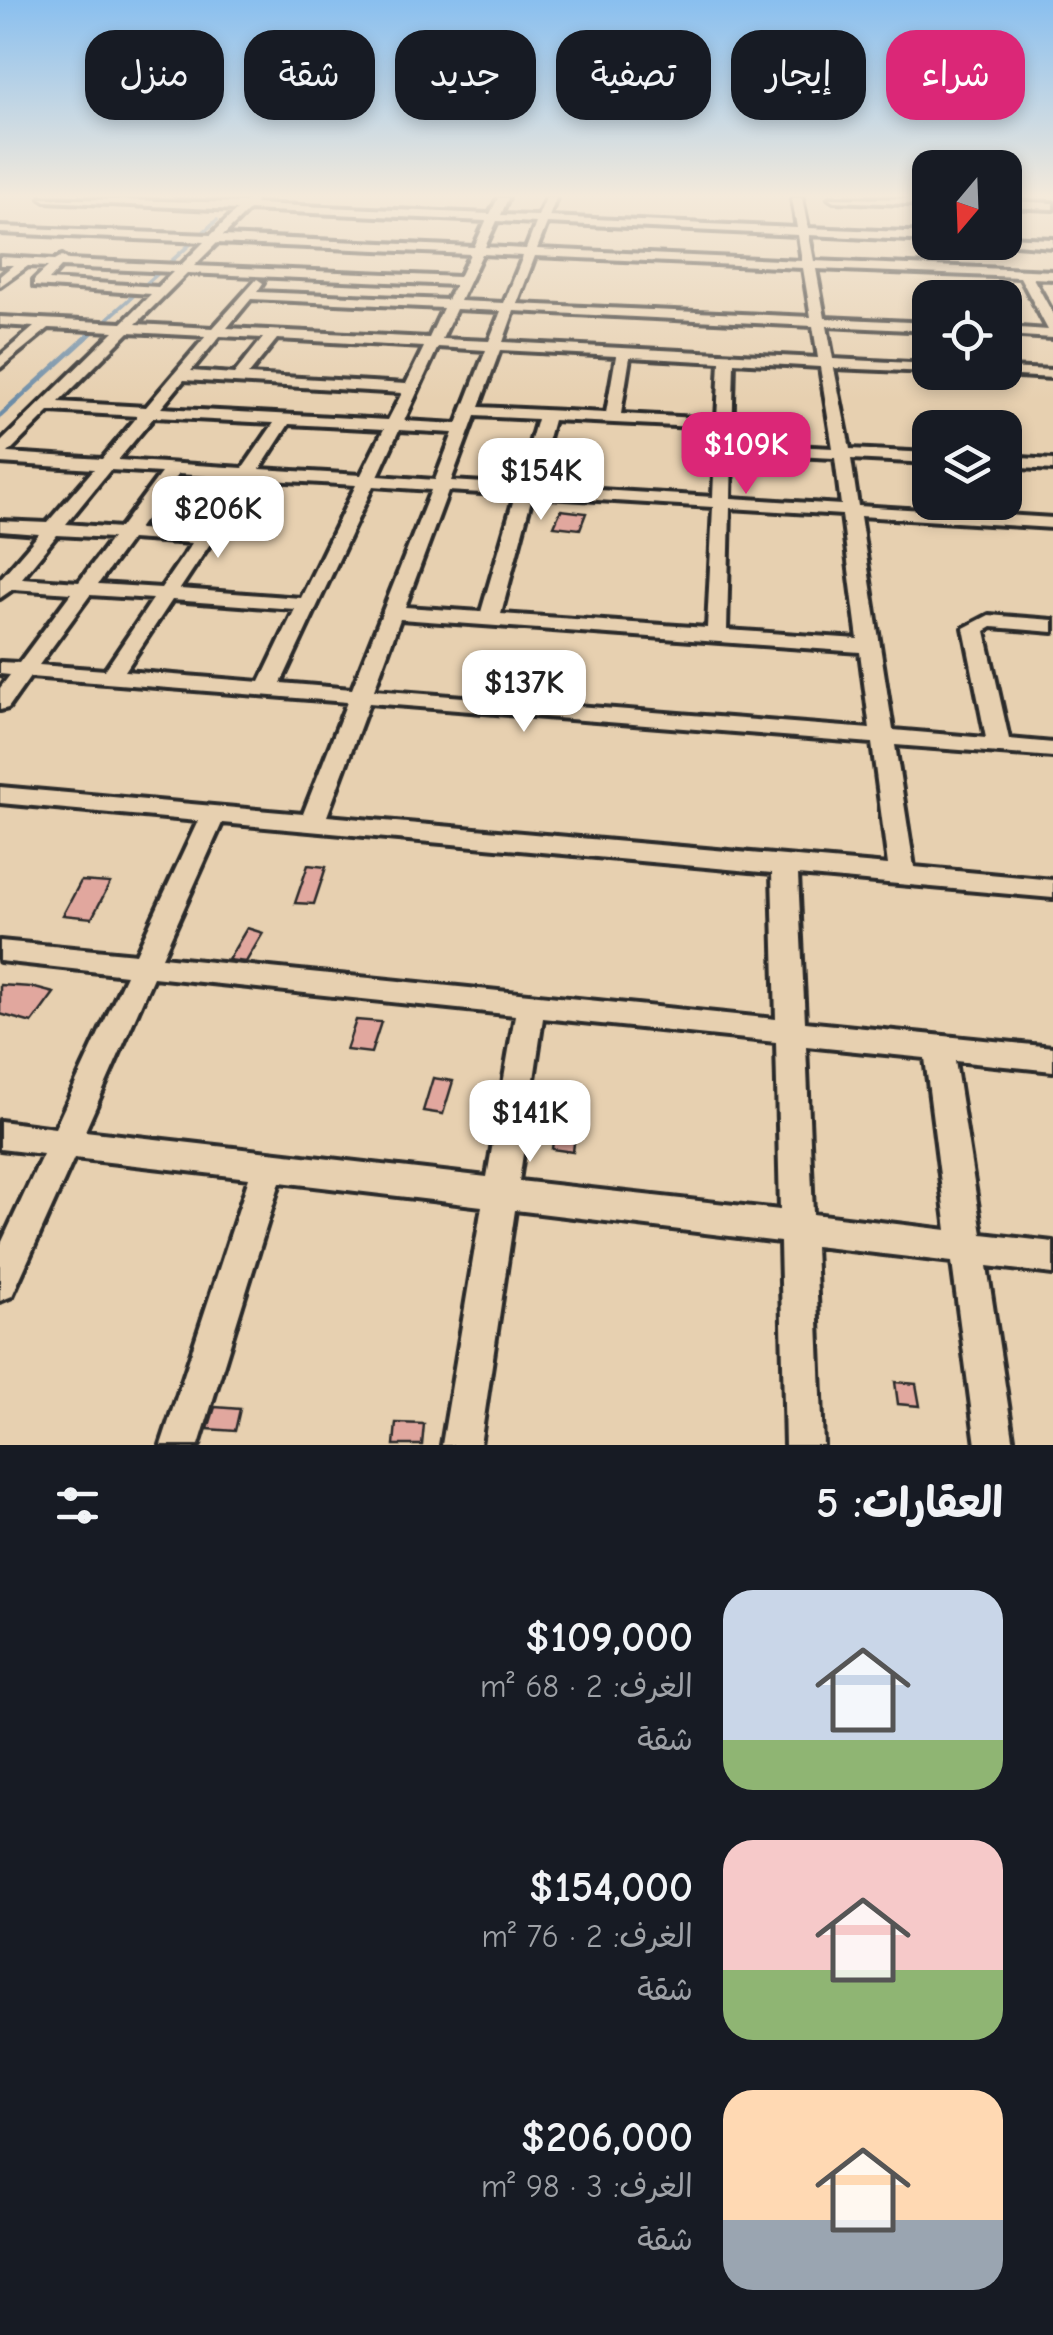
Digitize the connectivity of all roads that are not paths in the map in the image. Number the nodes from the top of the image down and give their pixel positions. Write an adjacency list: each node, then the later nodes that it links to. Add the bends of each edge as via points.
1 (22, 265): 19 (street)
2 (56, 265): 20 (street, via 38,283)
3 (122, 265): 12 (street)
4 (187, 265): 12 (street)
5 (272, 265): 13 (street)
6 (343, 265): 16 (street)
7 (382, 265): 17 (street)
8 (469, 265): 18 (street)
9 (525, 265): 23 (street)
10 (805, 265): 26 (street)
11 (837, 265): 14 (street)
12 (184, 268): 13 (street); 20 (street)
13 (266, 272): 16 (street); 21 (street)
14 (1025, 274): 15 (street); 30 (street)
15 (1053, 275)
16 (336, 276): 17 (street); 24 (street)
17 (374, 277): 18 (street)
18 (461, 281): 22 (street)
19 (0, 282)
20 (161, 291): 29 (street)
21 (248, 295): 24 (street); 32 (street)
22 (449, 306): 23 (street); 24 (street); 34 (street)
23 (508, 308): 26 (street); 35 (street)
24 (305, 317): 33 (street); 34 (street)
25 (0, 321): 27 (street)
26 (817, 321): 28 (street); 38 (street)
27 (46, 324): 29 (street); 39 (street)
28 (912, 326)
29 (125, 327): 32 (street); 46 (street)
30 (1053, 330): 31 (street)
31 (1022, 331)
32 (216, 332): 33 (street); 43 (street)
33 (273, 335): 44 (street)
34 (432, 343): 35 (street); 45 (street)
35 (494, 346): 36 (street); 51 (street)
36 (624, 353): 37 (street); 49 (street)
37 (727, 358): 38 (street); 52 (street)
38 (824, 362): 40 (street); 55 (street)
39 (0, 364)
40 (912, 367)
41 (1022, 373): 42 (street)
42 (1053, 374)
43 (180, 375): 44 (street); 47 (street)
44 (238, 378): 45 (street)
45 (411, 388): 53 (street)
46 (46, 406): 47 (street); 56 (street)
47 (150, 411): 50 (street); 59 (street)
48 (546, 415): 49 (street); 51 (street); 65 (street)
49 (613, 418): 52 (street)
50 (286, 419): 53 (street); 62 (street)
51 (466, 420): 53 (street); 64 (street)
52 (725, 424): 54 (street)
53 (394, 426): 63 (street)
54 (724, 448): 55 (street); 66 (street)
55 (842, 452): 57 (street); 67 (street)
56 (0, 455): 59 (street)
57 (912, 457)
58 (1022, 463): 60 (street)
59 (106, 465): 61 (street); 70 (street)
60 (1053, 465)
61 (172, 469): 62 (street); 71 (street)
62 (248, 474): 63 (street); 72 (street)
63 (368, 481): 64 (street); 76 (street)
64 (441, 485): 65 (street); 77 (street)
65 (525, 490): 66 (street); 78 (street)
66 (722, 502): 67 (street); 80 (street)
67 (849, 510): 68 (street); 81 (street)
68 (1053, 523)
69 (0, 526): 70 (street)
70 (53, 529): 71 (street); 73 (street)
71 (125, 533): 72 (street); 74 (street)
72 (205, 538): 75 (street)
73 (4, 588): 74 (street)
74 (82, 589): 75 (street); 83 (street)
75 (166, 595): 76 (street); 84 (street)
76 (307, 604): 85 (street)
77 (392, 612): 78 (street); 86 (street)
78 (489, 619): 80 (street)
79 (1053, 626): 89 (street, via 989,621 974,628)
80 (718, 635): 81 (street)
81 (869, 646): 88 (street)
82 (0, 668): 83 (street)
83 (24, 670): 84 (street); 87 (street)
84 (111, 676): 85 (street)
85 (267, 689): 86 (street)
86 (361, 696): 88 (street); 93 (street)
87 (0, 703)
88 (882, 738): 89 (street); 95 (street)
89 (999, 745): 90 (street)
90 (1053, 750)
91 (0, 795): 92 (street)
92 (214, 814): 93 (street); 98 (street)
93 (312, 823): 94 (street)
94 (785, 864): 95 (street); 100 (street)
95 (902, 874): 96 (street)
96 (1053, 889)
97 (0, 951): 98 (street)
98 (145, 966): 99 (street); 104 (street)
99 (531, 1005): 100 (street); 106 (street)
100 (790, 1032): 101 (street); 107 (street)
101 (938, 1047): 102 (street); 108 (street)
102 (1053, 1059)
103 (0, 1135): 104 (street)
104 (64, 1142): 105 (street); 110 (street)
105 (269, 1166): 106 (street); 111 (street)
106 (500, 1193): 107 (street); 112 (street)
107 (797, 1228): 108 (street); 113 (street)
108 (968, 1248): 109 (street); 114 (street)
109 (1053, 1258)
110 (0, 1284)
111 (180, 1445)
112 (461, 1445)
113 (804, 1445)
114 (995, 1445)

